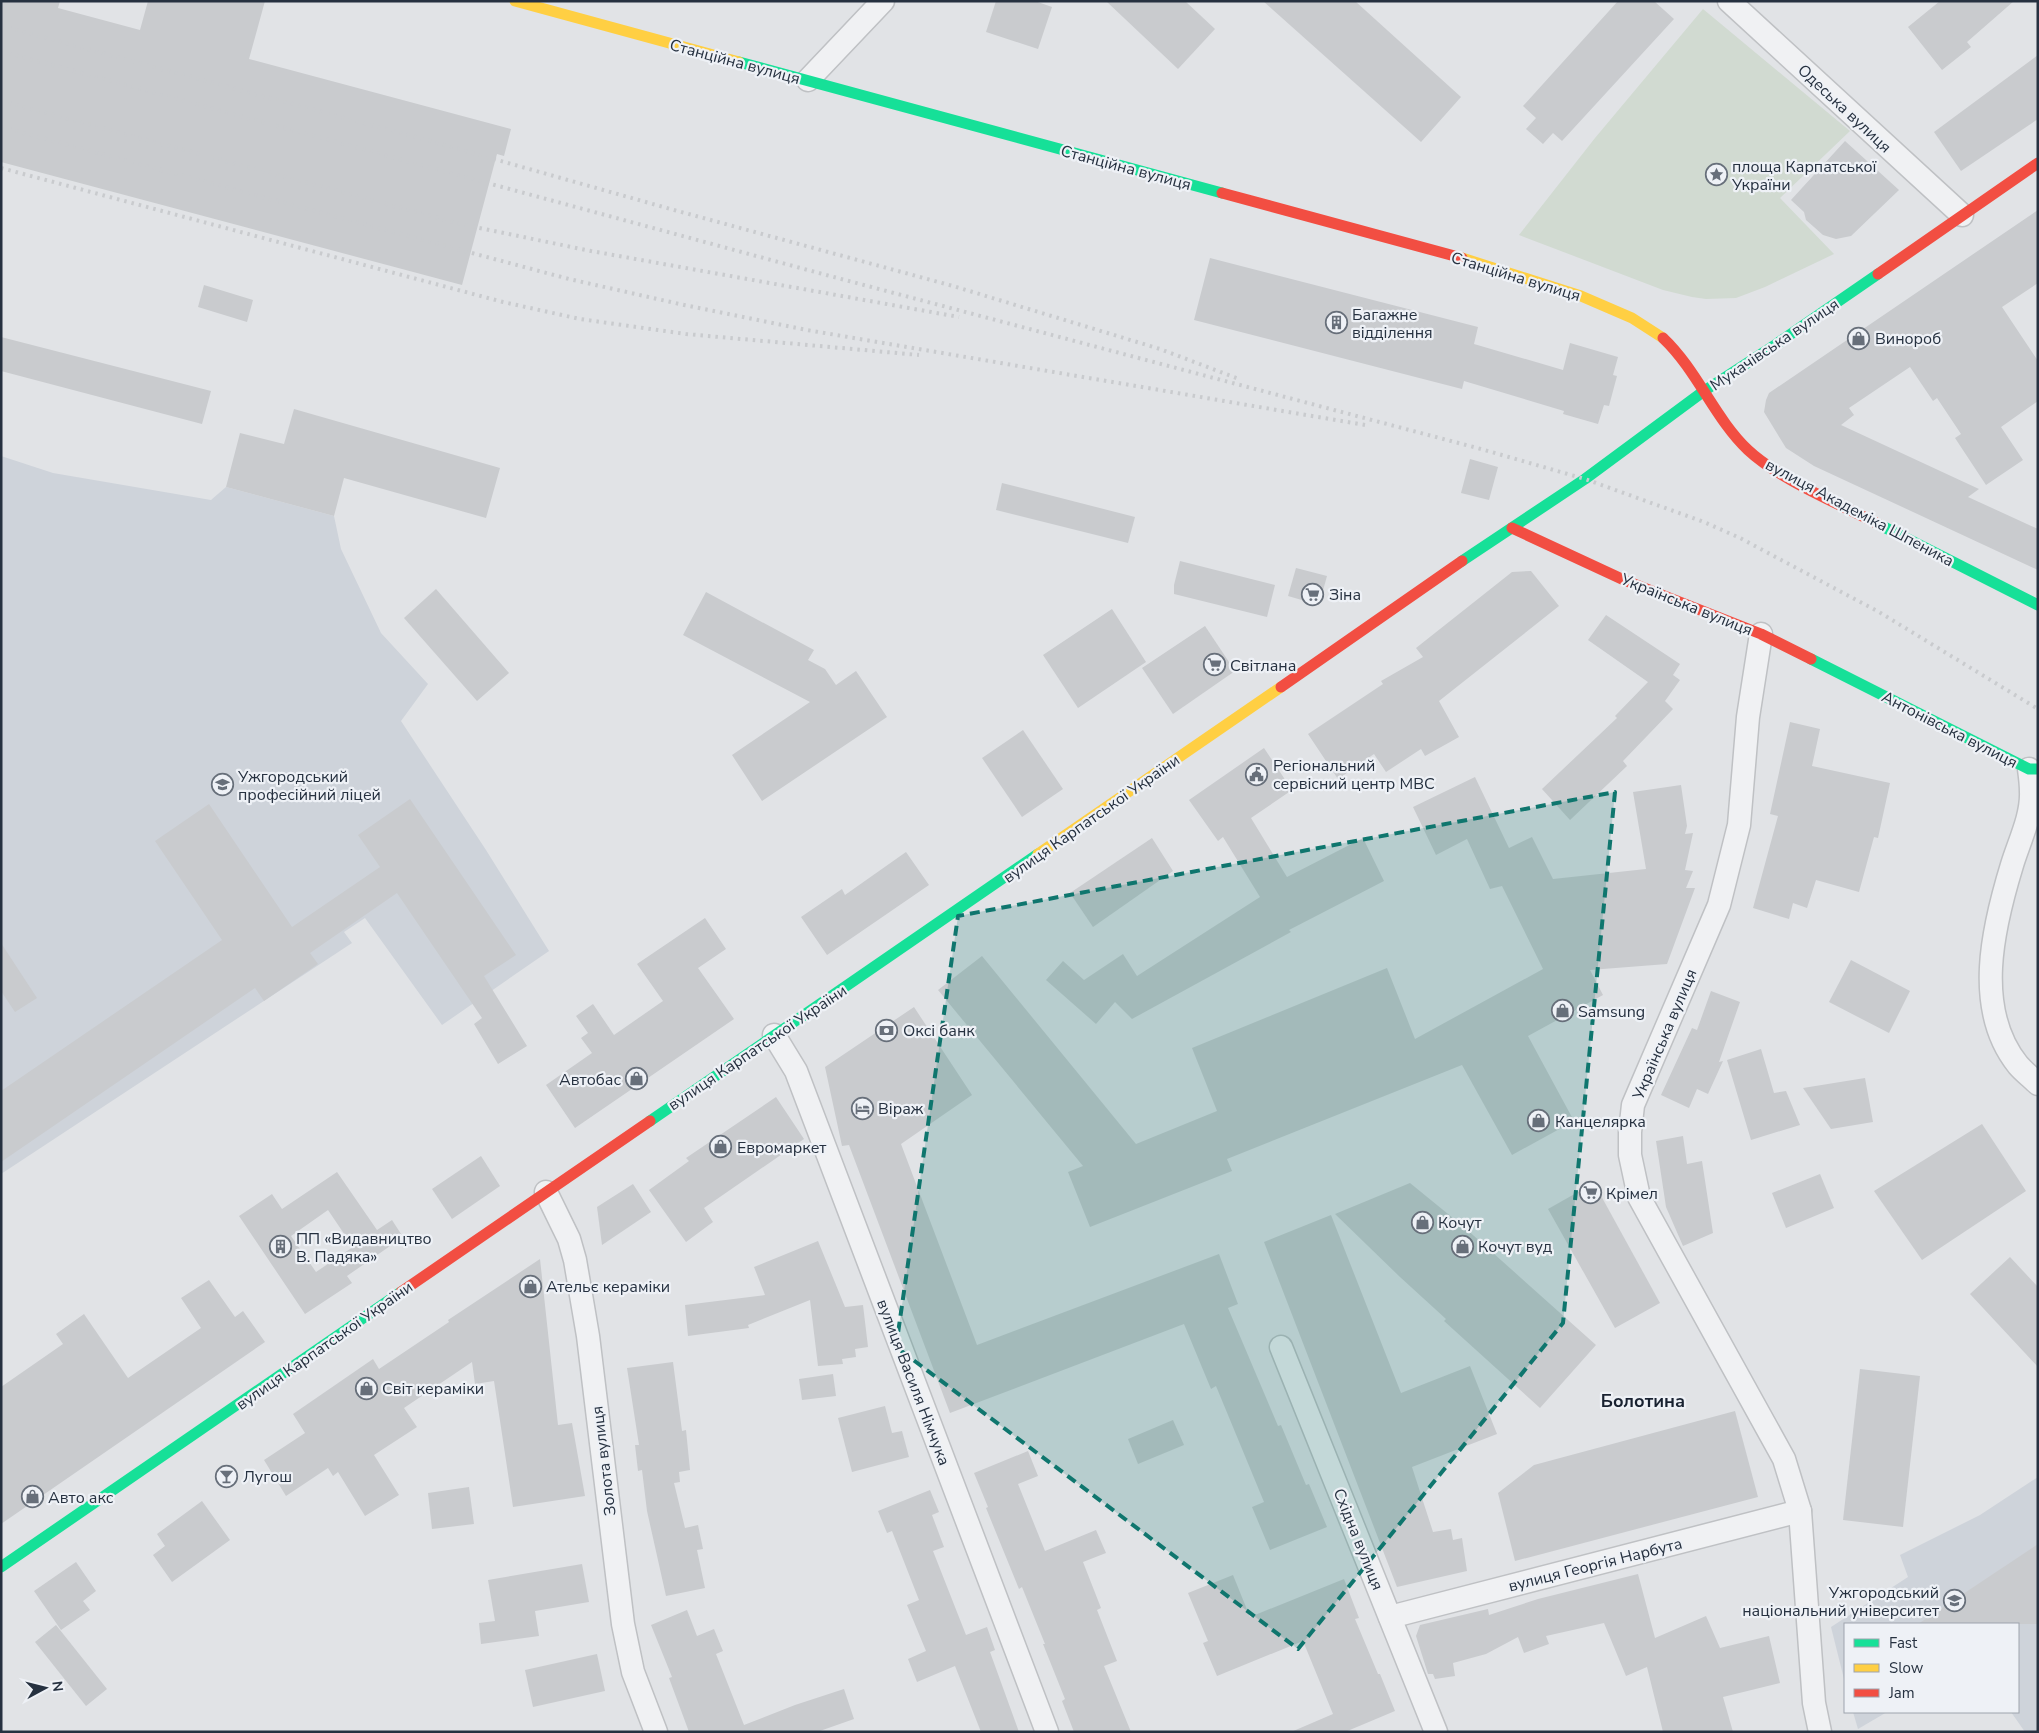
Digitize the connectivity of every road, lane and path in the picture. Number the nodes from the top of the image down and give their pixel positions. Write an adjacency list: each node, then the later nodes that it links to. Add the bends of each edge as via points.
1 (515, 1): 4 (main road, Станційна вулиця)
2 (883, 1): 4 (street)
3 (1729, 1): 6 (street, Одеська вулиця)
4 (808, 80): 7 (main road, Станційна вулиця, via 1472,261 1581,296 1632,318 1659,334 1676,350)
5 (2038, 163): 6 (main road, Мукачівська вулиця)
6 (1962, 215): 7 (main road, Мукачівська вулиця)
7 (1704, 391): 8 (main road, Мукачівська вулиця, via 1585,479); 9 (main road, вулиця Академіка Шпеника, via 1734,435 1777,472)
8 (1512, 528): 10 (main road, Українська вулиця, via 1624,580); 12 (main road, вулиця Карпатської України)
9 (2038, 606)
10 (1761, 634): 11 (main road, Антонівська вулиця); 16 (street, Українська вулиця, via 1748,716 1739,824 1729,870 1719,905 1633,1105 1630,1155 1639,1196 1784,1458)
11 (2033, 769): 13 (street, Антонівська вулиця, via 2027,817 2000,910 1990,972 1992,1001 2004,1042 2019,1066)
12 (774, 1036): 14 (main road, вулиця Карпатської України); 20 (street, вулиця Василя Німчука, via 796,1071)
13 (2038, 1084)
14 (546, 1192): 17 (main road, вулиця Карпатської України); 19 (street, Золота вулиця, via 576,1260 623,1624 634,1672)
15 (1281, 1347): 18 (street, Східна вулиця)
16 (1800, 1511): 18 (street, вулиця Георгія Нарбута); 22 (street, Українська вулиця, via 1814,1703)
17 (1, 1567)
18 (1390, 1617): 21 (street, Східна вулиця)
19 (656, 1732)
20 (1048, 1732)
21 (1436, 1732)
22 (1820, 1732)

